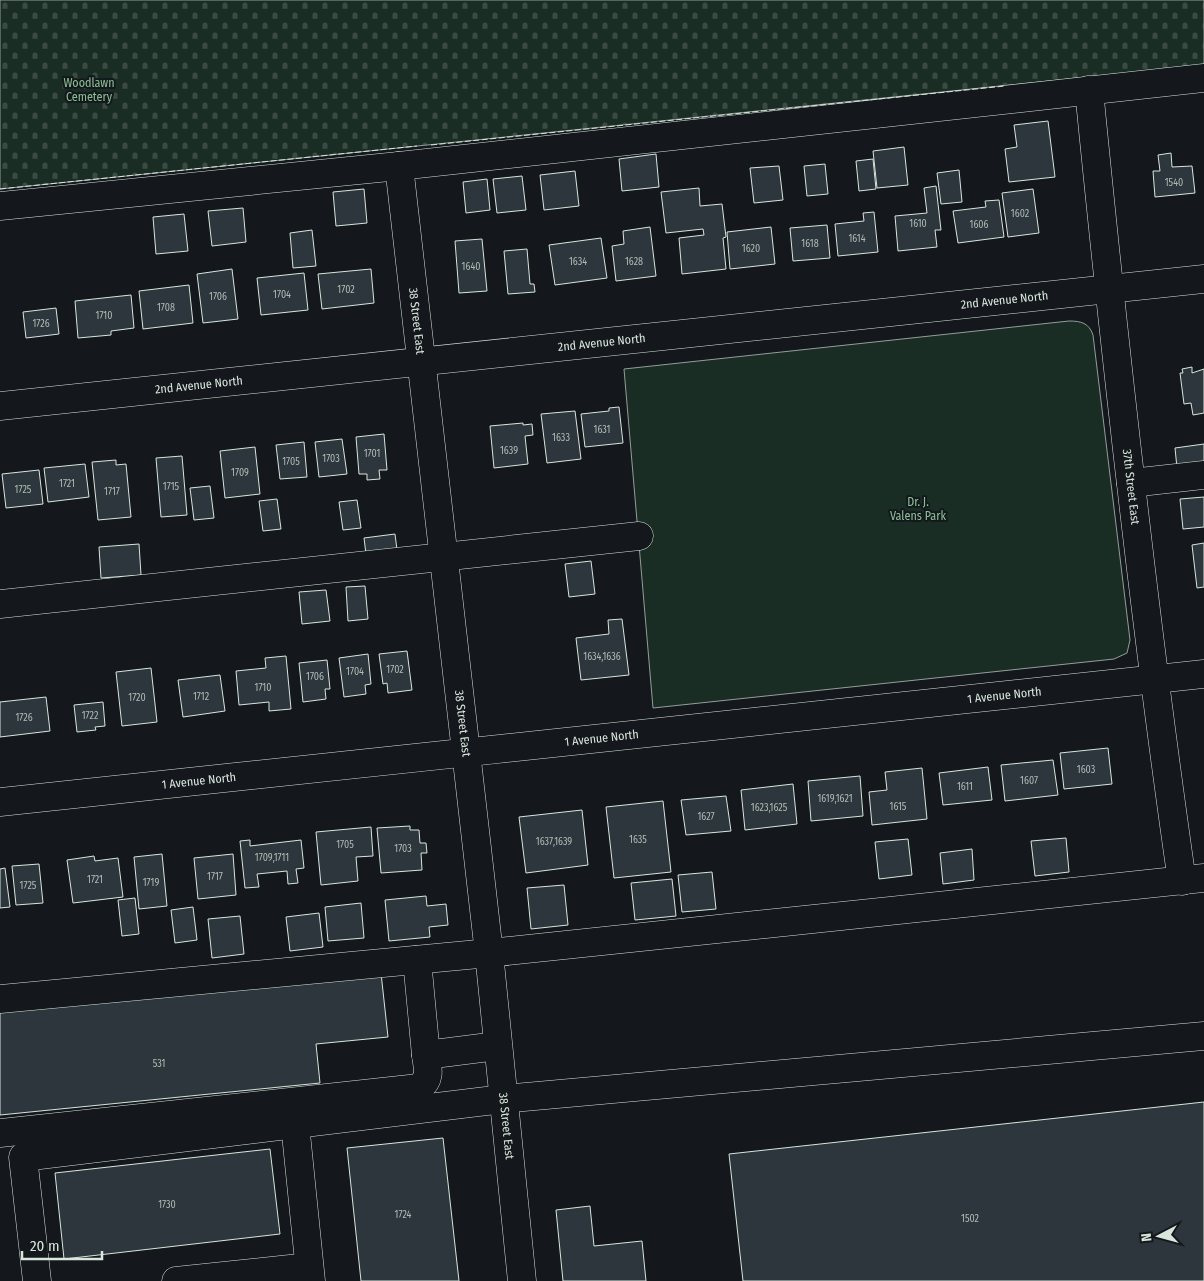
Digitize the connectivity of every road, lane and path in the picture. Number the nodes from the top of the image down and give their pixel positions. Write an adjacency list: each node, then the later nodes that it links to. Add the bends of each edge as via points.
1 (1204, 78): 2 (street)
2 (1089, 90): 3 (street); 6 (street, 37th Street East)
3 (399, 166): 4 (street); 7 (street, 38 Street East)
4 (0, 206)
5 (1204, 279): 6 (street, 2nd Avenue North)
6 (1109, 289): 7 (street, 2nd Avenue North); 10 (street, 37th Street East)
7 (420, 360): 8 (street, 2nd Avenue North); 12 (street, 38 Street East)
8 (0, 406)
9 (1204, 475): 10 (street)
10 (1131, 483): 15 (street, 37th Street East)
11 (639, 536): 12 (street)
12 (442, 557): 13 (street); 16 (street, 38 Street East)
13 (0, 604)
14 (1204, 674): 15 (street, 1 Avenue North)
15 (1153, 680): 16 (street, 1 Avenue North); 18 (street, 37th Street East)
16 (464, 753): 17 (street, 1 Avenue North); 19 (street, 38 Street East)
17 (0, 802)
18 (1193, 880): 19 (street)
19 (489, 953): 20 (street); 23 (street, 38 Street East)
20 (417, 960): 21 (street); 24 (street)
21 (0, 999)
22 (1204, 1036): 25 (street)
23 (497, 1046): 24 (street); 25 (street, 38 Street East)
24 (426, 1055): 27 (street, via 428,1076 426,1083 419,1088)
25 (503, 1099): 26 (street); 32 (street, 38 Street East)
26 (295, 1124): 28 (street); 29 (street)
27 (0, 1133)
28 (12, 1158): 30 (street)
29 (310, 1274): 31 (street)
30 (37, 1281)
31 (176, 1281)
32 (522, 1281)

